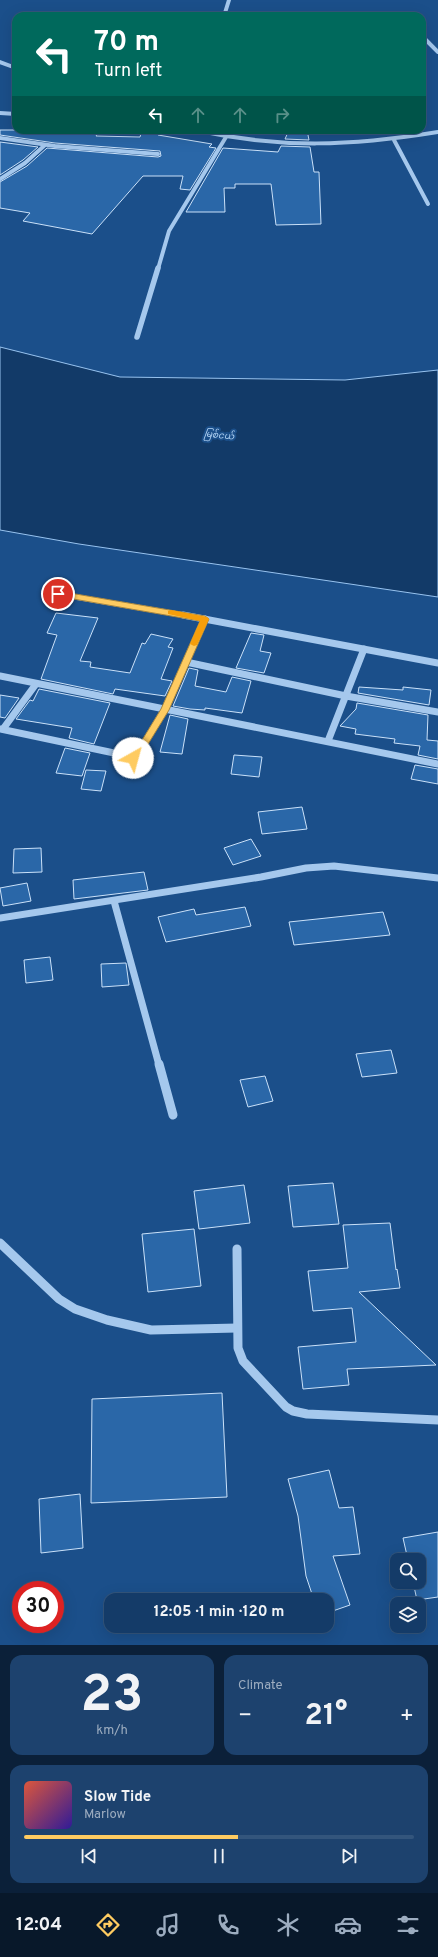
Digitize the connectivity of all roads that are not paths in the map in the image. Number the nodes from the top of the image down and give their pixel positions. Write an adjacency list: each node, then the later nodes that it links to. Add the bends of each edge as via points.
1 (229, 0): 2 (street)
2 (225, 12)
3 (426, 40): 4 (street)
4 (438, 52)
5 (0, 62): 6 (street)
6 (12, 66)
7 (0, 113): 8 (street)
8 (12, 114)
9 (438, 132): 13 (street)
10 (213, 134): 11 (street)
11 (226, 137): 13 (street, via 302,145); 18 (street, via 169,231)
12 (0, 138): 14 (street)
13 (394, 140): 17 (street)
14 (45, 144): 15 (street); 16 (street, via 25,163)
15 (158, 154)
16 (0, 179)
17 (428, 204)
18 (137, 337)
19 (58, 594): 20 (street)
20 (205, 619): 21 (street); 22 (street)
21 (364, 649): 23 (street); 26 (street)
22 (186, 662): 26 (street); 27 (street)
23 (438, 663)
24 (0, 676): 25 (street)
25 (36, 684): 27 (street); 29 (street)
26 (346, 696): 28 (street); 30 (street)
27 (165, 710): 29 (street, via 133,758); 30 (street)
28 (438, 712)
29 (1, 729)
30 (328, 741): 31 (street)
31 (438, 764)
32 (438, 878): 33 (street, via 334,866 306,868)
33 (114, 900): 34 (street); 35 (street)
34 (0, 918)
35 (173, 1115)
36 (0, 1243): 38 (street, via 59,1299 75,1309 107,1320 152,1330)
37 (237, 1249): 38 (street)
38 (237, 1328): 39 (street, via 238,1348 243,1361 280,1402 293,1411 307,1414)
39 (438, 1420)

